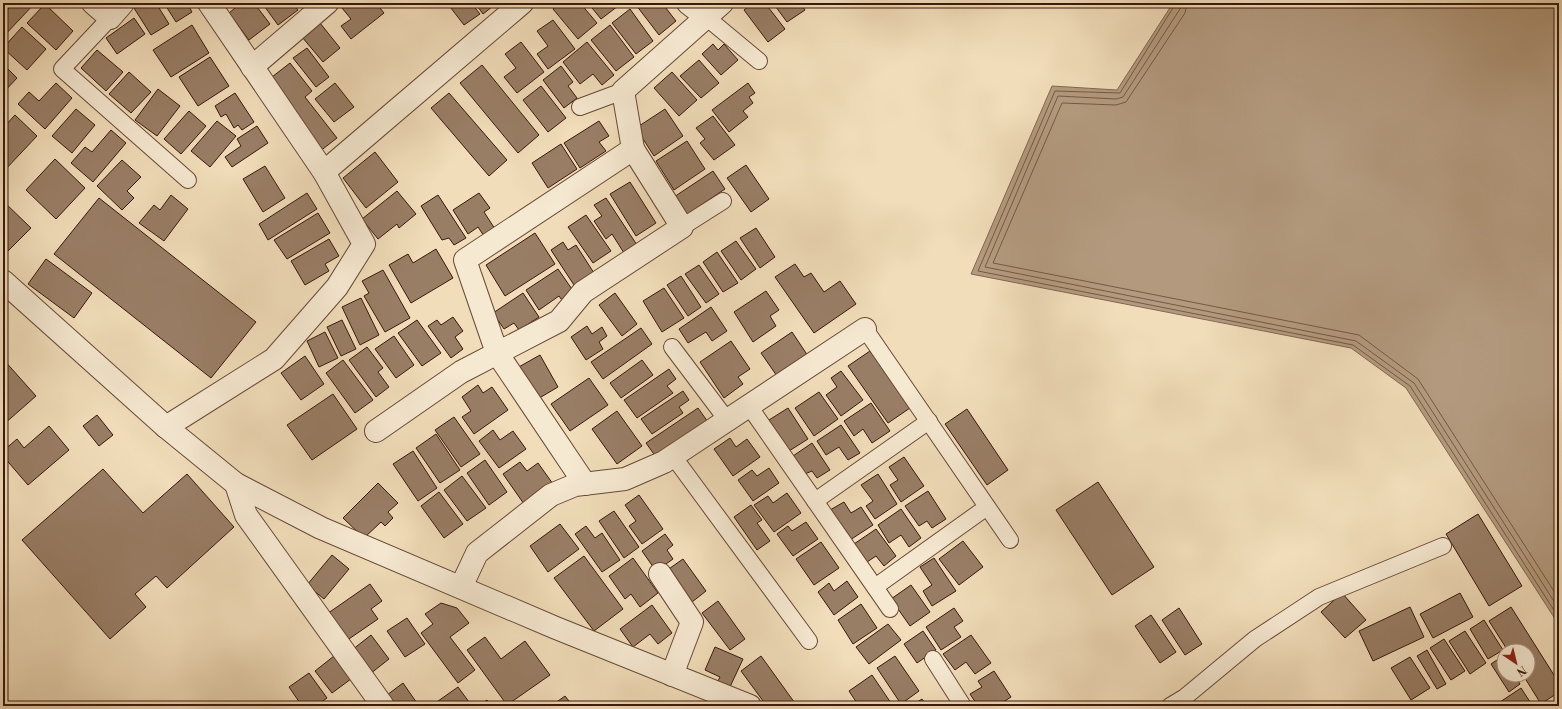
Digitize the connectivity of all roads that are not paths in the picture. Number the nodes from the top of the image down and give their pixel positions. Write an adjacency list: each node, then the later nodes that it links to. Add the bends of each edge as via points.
1 (93, 3): 7 (street)
2 (209, 3): 10 (street)
3 (327, 3): 10 (street)
4 (522, 3): 14 (street)
5 (688, 3): 8 (street)
6 (722, 3): 8 (street)
7 (117, 11): 15 (lane, via 62,69)
8 (706, 18): 9 (lane); 11 (street)
9 (759, 61)
10 (252, 67): 14 (street)
11 (623, 91): 12 (lane); 13 (street)
12 (580, 107)
13 (633, 149): 17 (street); 21 (street, via 465,260)
14 (324, 172): 25 (street, via 364,244 338,287 274,359)
15 (188, 180)
16 (723, 201): 17 (lane)
17 (682, 227): 21 (street, via 583,292 559,321)
18 (3, 281): 25 (street)
19 (865, 329): 22 (street); 24 (lane)
20 (672, 347): 23 (lane)
21 (497, 353): 26 (street, via 461,372); 29 (street)
22 (749, 406): 23 (street); 30 (lane)
23 (727, 420): 27 (street)
24 (928, 421): 30 (lane); 31 (lane)
25 (166, 428): 28 (street)
26 (376, 431)
27 (673, 456): 29 (street, via 625,479); 38 (lane)
28 (236, 484): 35 (street, via 321,528); 41 (street, via 246,515)
29 (585, 484): 35 (street, via 575,485 551,495 477,553)
30 (815, 501): 36 (lane)
31 (987, 506): 32 (lane); 36 (lane)
32 (1010, 540)
33 (1444, 546): 44 (lane, via 1319,598 1255,640 1186,697)
34 (660, 574): 40 (street, via 692,622)
35 (461, 587): 40 (street)
36 (875, 587): 37 (lane)
37 (890, 609)
38 (809, 641)
39 (933, 659): 43 (lane)
40 (672, 675): 42 (street)
41 (374, 703)
42 (750, 706)
43 (963, 706)
44 (1170, 706)

